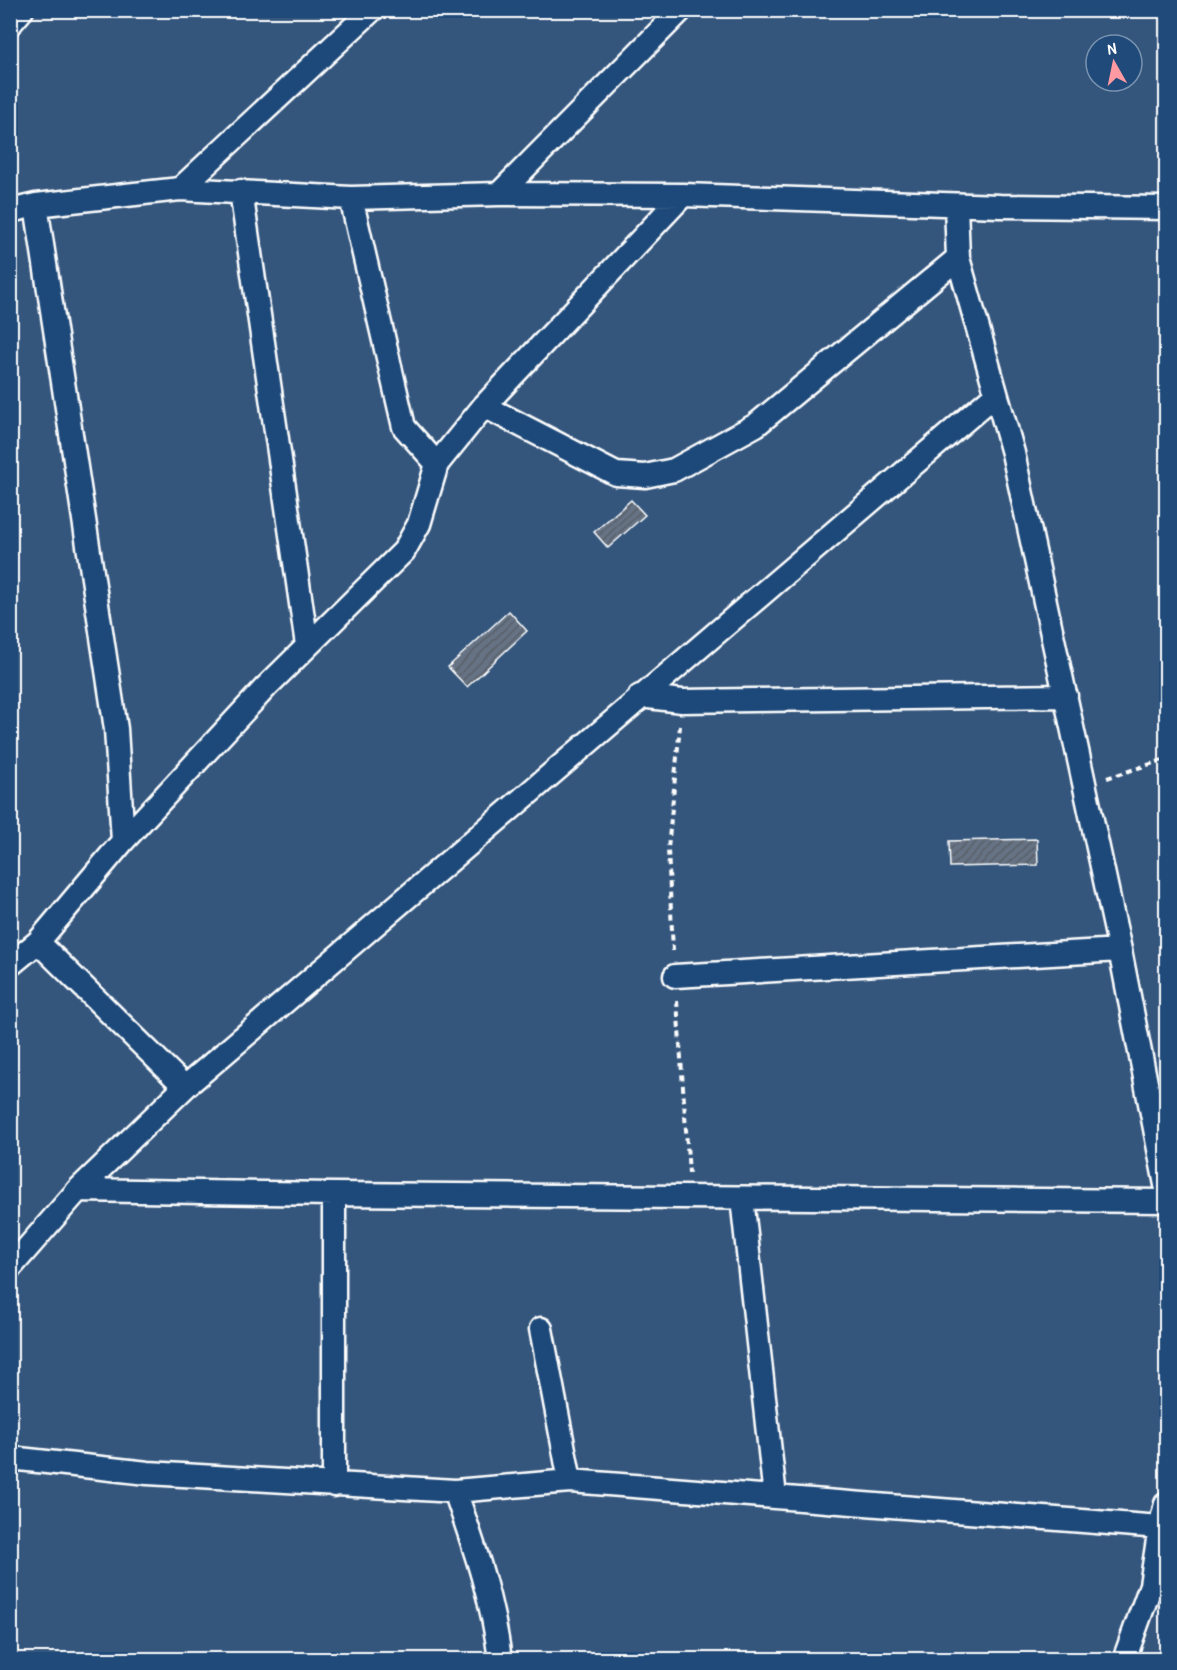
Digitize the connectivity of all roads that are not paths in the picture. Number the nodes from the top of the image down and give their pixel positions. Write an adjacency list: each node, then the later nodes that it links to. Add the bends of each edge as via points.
1 (22, 10): 4 (street)
2 (372, 10): 5 (street)
3 (681, 10): 7 (street)
4 (10, 24)
5 (180, 189): 6 (street); 10 (street)
6 (241, 191): 9 (street); 18 (street)
7 (499, 194): 8 (street); 9 (street)
8 (683, 195): 11 (street); 16 (street)
9 (351, 198): 17 (street, via 404,427)
10 (36, 205): 13 (street); 21 (street, via 116,729)
11 (956, 205): 12 (street); 14 (street)
12 (1167, 208)
13 (10, 211)
14 (958, 258): 15 (street); 16 (street, via 756,425 674,470 645,476 616,474)
15 (996, 394): 19 (street); 20 (street, via 1013,453)
16 (484, 406): 17 (street)
17 (437, 464): 18 (street, via 419,524 404,551)
18 (307, 645): 21 (street)
19 (640, 696): 20 (street, via 682,701); 26 (street)
20 (1066, 696): 23 (street)
21 (123, 841): 22 (street)
22 (38, 942): 24 (street); 26 (street)
23 (1120, 950): 25 (street); 27 (street)
24 (10, 965)
25 (675, 976)
26 (185, 1087): 28 (street)
27 (1167, 1185)
28 (78, 1190): 29 (street); 32 (street)
29 (334, 1194): 30 (street); 36 (street)
30 (742, 1198): 31 (street); 38 (street)
31 (1167, 1201)
32 (10, 1268)
33 (541, 1329): 35 (street)
34 (10, 1458): 36 (street, via 148,1473)
35 (570, 1481): 37 (street); 38 (street)
36 (333, 1485): 37 (street)
37 (455, 1491): 41 (street, via 483,1572)
38 (775, 1497): 40 (street)
39 (1167, 1504): 40 (street)
40 (1160, 1527): 42 (street, via 1151,1585)
41 (500, 1659)
42 (1124, 1659)

